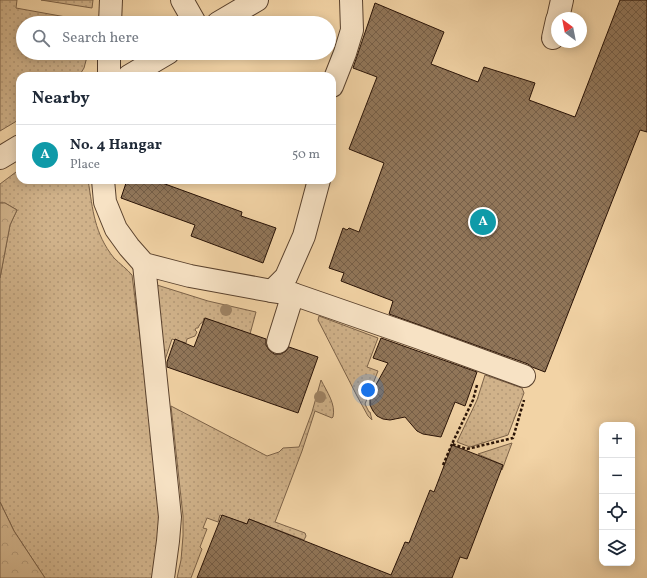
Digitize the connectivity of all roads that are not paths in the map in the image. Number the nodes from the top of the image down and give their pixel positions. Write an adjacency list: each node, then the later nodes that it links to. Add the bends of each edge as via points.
1 (111, 0): 7 (street)
2 (182, 0): 8 (street)
3 (257, 0): 9 (street)
4 (351, 0): 14 (street, via 352,30)
5 (562, 0): 6 (street)
6 (559, 12)
7 (110, 16)
8 (192, 16)
9 (230, 16)
10 (109, 60): 12 (street)
11 (156, 60): 13 (street)
12 (109, 72)
13 (136, 72)
14 (336, 76)
15 (16, 148): 16 (street)
16 (0, 158)
17 (103, 184): 19 (street, via 105,202 116,229)
18 (318, 184): 20 (street, via 304,236 286,277)
19 (144, 264): 20 (street, via 190,276); 24 (street, via 170,517)
20 (272, 291): 21 (street)
21 (293, 294): 22 (street); 23 (street, via 420,338)
22 (278, 342)
23 (524, 386)
24 (163, 578)

